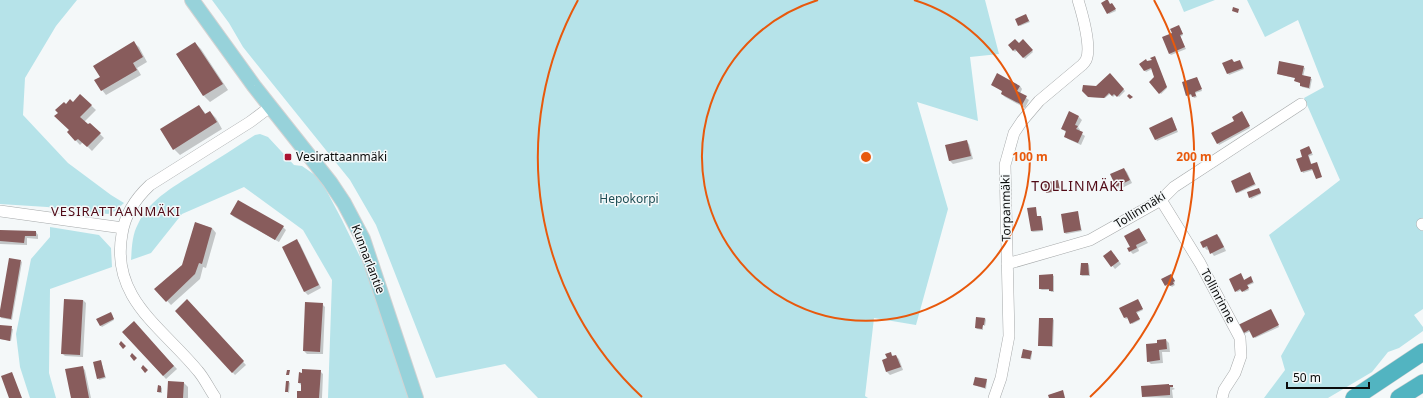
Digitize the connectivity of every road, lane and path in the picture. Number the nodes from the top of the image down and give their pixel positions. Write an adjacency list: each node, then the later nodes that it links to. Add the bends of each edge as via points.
1 (192, 0): 4 (main road, Kunnarlantie)
2 (1078, 0): 8 (street, Torpanmäki, via 1088,43 1086,60 1039,101 1022,121 1014,133 1005,165)
3 (1301, 104): 5 (street, Tollinmäki, via 1174,187)
4 (270, 107): 7 (street, via 150,185 133,204); 12 (main road, Kunnarlantie, via 330,182 360,233)
5 (1161, 200): 8 (street, Tollinmäki, via 1090,240); 14 (street, Tollinrinne, via 1200,263 1240,338 1241,356)
6 (0, 212): 7 (street)
7 (123, 228): 11 (street, via 120,259 128,291 153,323 199,372)
8 (1007, 264): 13 (street, Torpanmäki, via 1009,336 1001,378)
9 (1423, 352): 15 (highway)
10 (1423, 383): 16 (highway)
11 (215, 397)
12 (416, 398)
13 (994, 398)
14 (1222, 398)
15 (1354, 398)
16 (1399, 398)

